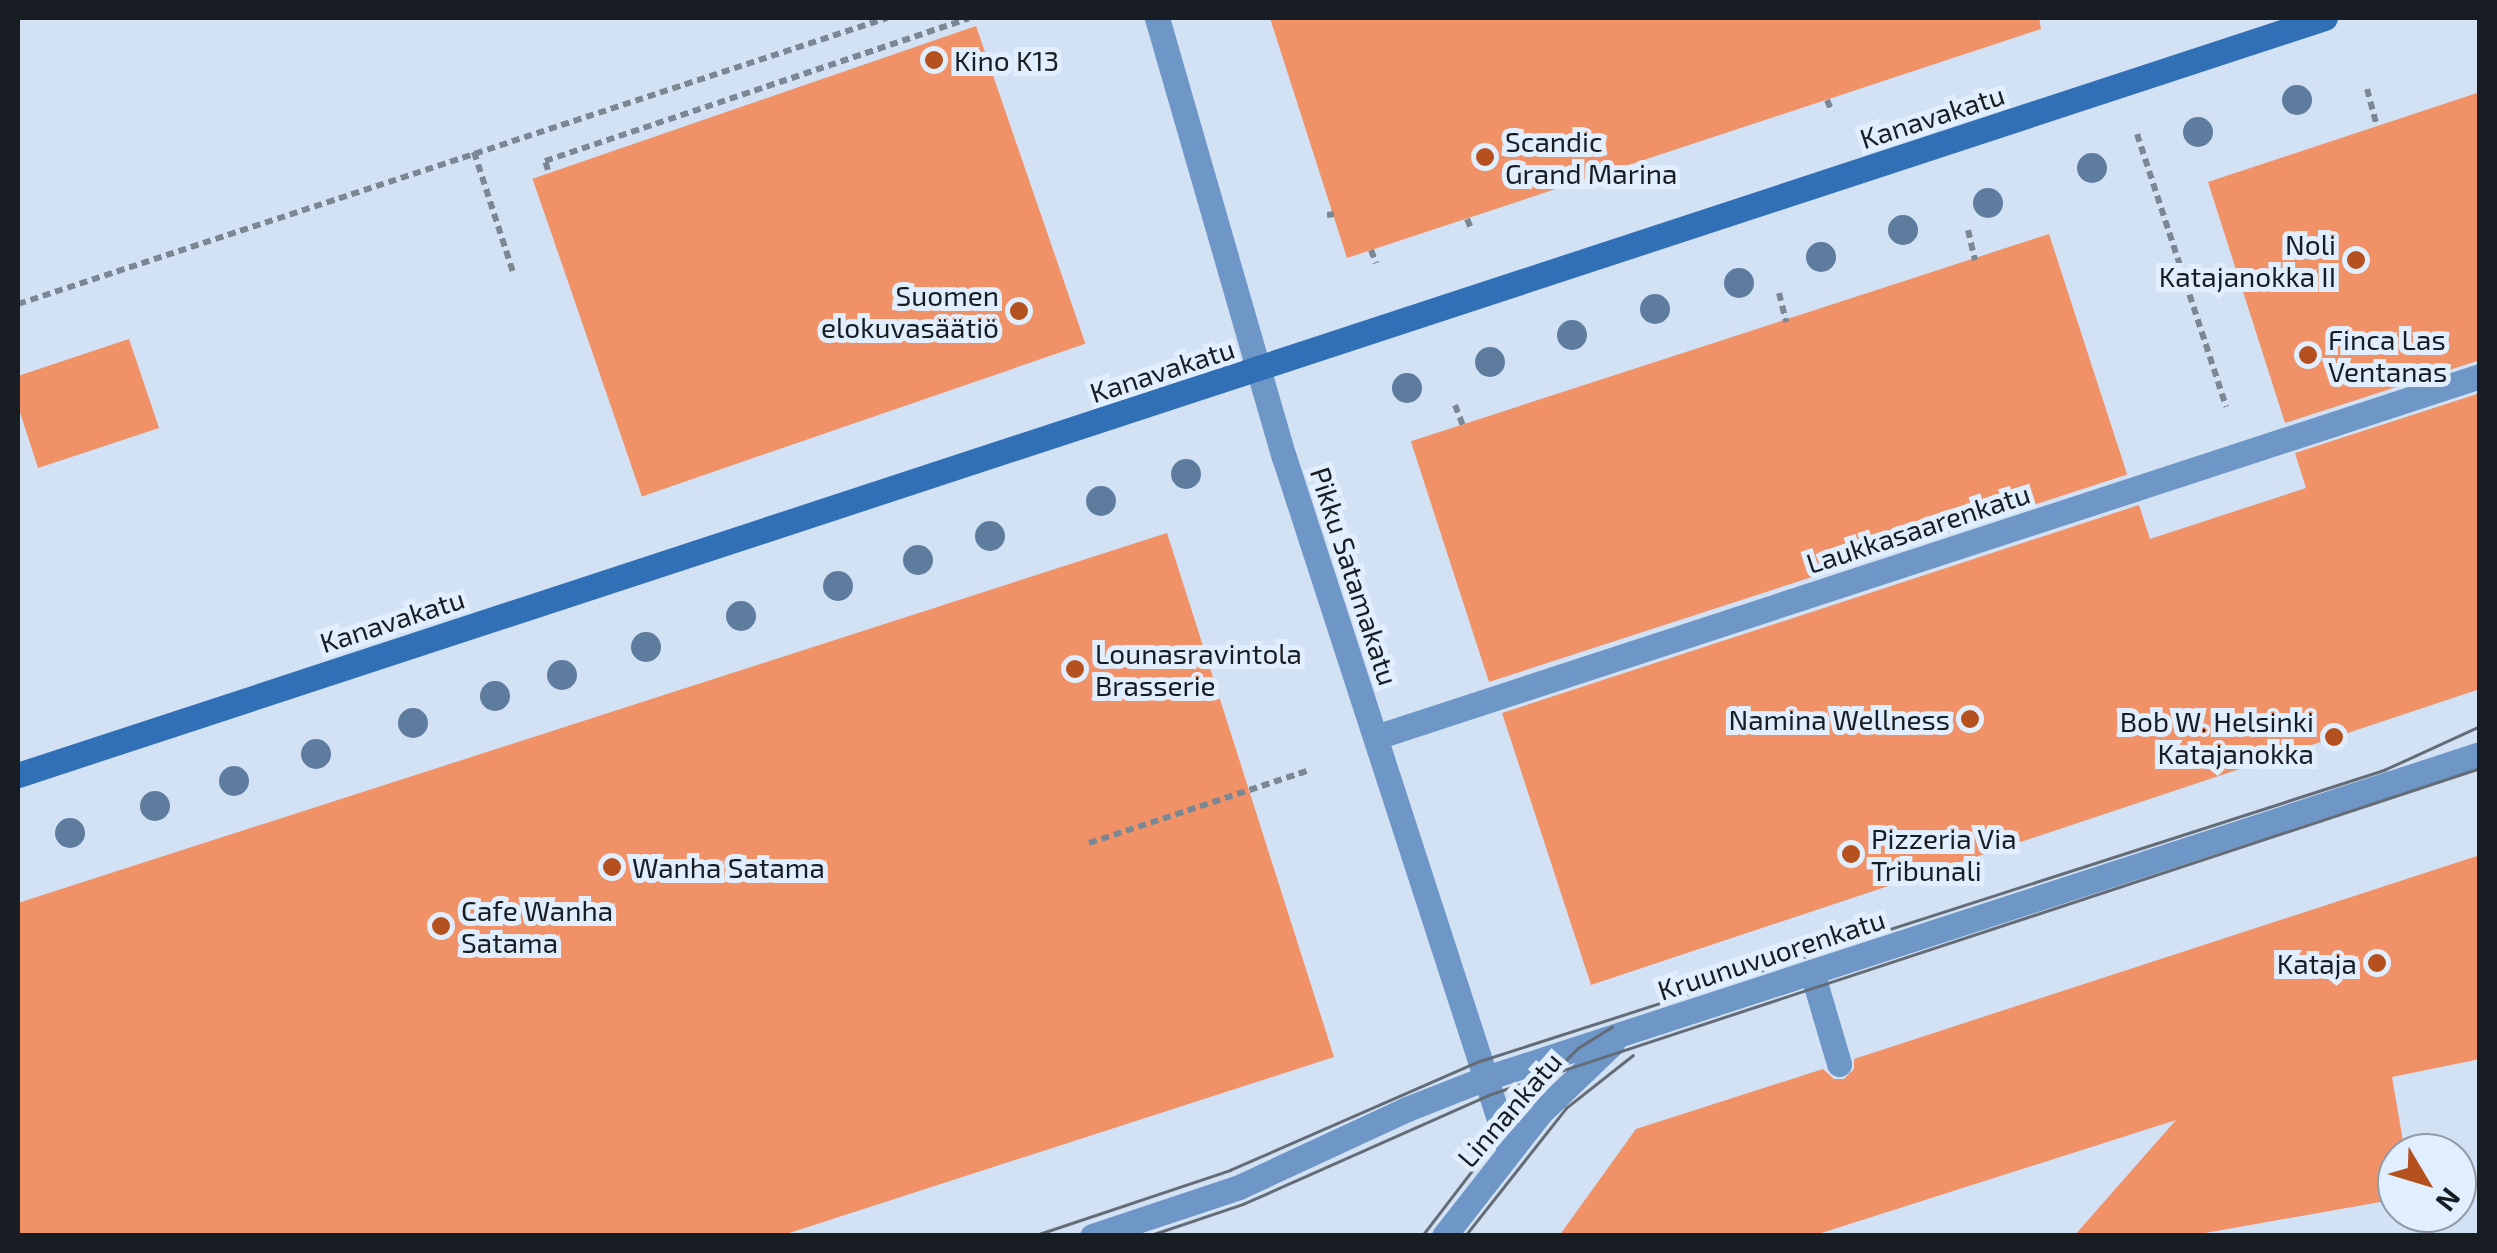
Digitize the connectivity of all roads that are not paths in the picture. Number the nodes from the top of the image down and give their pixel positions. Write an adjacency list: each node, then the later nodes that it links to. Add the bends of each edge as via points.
1 (1157, 18): 3 (street, Pikku Satamakatu)
2 (2325, 18): 3 (main road, Kanavakatu)
3 (1258, 370): 5 (street, Pikku Satamakatu); 7 (main road, Kanavakatu)
4 (2480, 376): 5 (street, Laukkasaarenkatu)
5 (1376, 737): 11 (street, Pikku Satamakatu)
6 (2480, 754): 8 (street, Kruunuvuorenkatu)
7 (18, 775)
8 (1812, 972): 9 (street, Kruunuvuorenkatu); 10 (street)
9 (1629, 1032): 11 (street, Kruunuvuorenkatu); 12 (street, Linnankatu, via 1565,1085)
10 (1839, 1064)
11 (1486, 1078): 12 (street, Pikku Satamakatu); 13 (street, Kruunuvuorenkatu, via 1239,1187)
12 (1510, 1150): 14 (street, Linnankatu)
13 (1092, 1236)
14 (1444, 1236)

